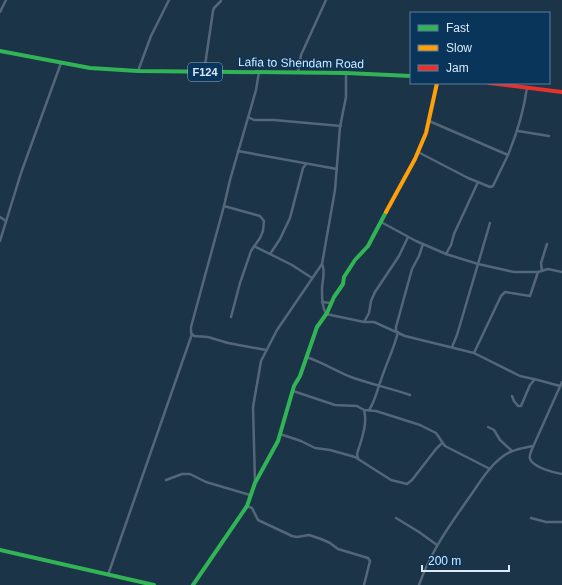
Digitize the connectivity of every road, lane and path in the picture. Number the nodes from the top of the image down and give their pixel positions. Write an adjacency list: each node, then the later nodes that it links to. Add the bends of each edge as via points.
1 (6, 0): 5 (street)
2 (169, 0): 9 (street, via 151,36)
3 (326, 0): 12 (street, via 301,55)
4 (221, 1): 11 (street, via 213,11)
5 (1, 8): 6 (street)
6 (0, 12)
7 (0, 51): 8 (street, Lafia to Shendam Road / F124)
8 (61, 63): 9 (street, Lafia to Shendam Road / F124); 34 (street)
9 (138, 71): 11 (street, Lafia to Shendam Road / F124)
10 (259, 71): 11 (street, Lafia to Shendam Road / F124); 12 (street, Lafia to Shendam Road / F124); 19 (street)
11 (204, 72)
12 (298, 72): 13 (street, Lafia to Shendam Road / F124)
13 (346, 73): 14 (street, Lafia to Shendam Road / F124); 21 (street, via 346,97)
14 (410, 76)
15 (437, 84): 20 (street)
16 (498, 84): 17 (street)
17 (527, 87): 18 (street); 22 (street)
18 (562, 92)
19 (248, 117): 21 (street, via 254,120); 24 (street)
20 (429, 121): 25 (street); 26 (street)
21 (341, 126): 30 (street)
22 (518, 131): 23 (street); 26 (street)
23 (549, 136)
24 (238, 151): 27 (street); 32 (street)
25 (418, 152): 31 (street); 35 (street)
26 (508, 155): 31 (street, via 492,186)
27 (300, 163): 28 (street); 29 (street)
28 (306, 164): 29 (street); 30 (street)
29 (303, 168): 42 (street, via 290,218)
30 (337, 170): 44 (street)
31 (478, 182): 43 (street)
32 (224, 206): 41 (street, via 258,215 263,219 263,231); 56 (street, via 191,327)
33 (0, 217): 34 (street)
34 (6, 221): 38 (street)
35 (381, 222): 37 (street); 51 (street, via 368,246 344,277)
36 (490, 223): 45 (street)
37 (408, 236): 39 (street); 54 (street, via 399,256 375,292)
38 (0, 241)
39 (423, 244): 43 (street); 55 (street, via 412,269 396,327)
40 (547, 244): 46 (street, via 541,263)
41 (254, 246): 42 (street); 53 (street, via 240,282)
42 (270, 254): 49 (street)
43 (446, 254): 45 (street)
44 (322, 264): 49 (street); 50 (street)
45 (478, 264): 47 (street, via 506,271); 57 (street)
46 (542, 271): 47 (street); 48 (street, via 551,269)
47 (538, 272): 59 (street, via 530,296 505,292 501,296)
48 (562, 272)
49 (312, 278): 58 (street)
50 (322, 302): 51 (street); 52 (street)
51 (331, 303): 52 (street)
52 (326, 314): 54 (street); 60 (street, via 315,330)
53 (231, 317)
54 (364, 322): 55 (street, via 374,322)
55 (397, 332): 57 (street); 65 (street)
56 (192, 334): 58 (street); 92 (street)
57 (452, 347): 59 (street)
58 (266, 350): 84 (street, via 261,361 253,407)
59 (474, 353): 61 (street)
60 (305, 357): 65 (street); 67 (street)
61 (527, 378): 62 (street); 64 (street)
62 (535, 379): 64 (street); 66 (street)
63 (562, 382): 66 (street)
64 (530, 385): 69 (street, via 521,406 515,403)
65 (379, 386): 68 (street); 70 (street)
66 (560, 386): 76 (street)
67 (293, 391): 71 (street, via 334,405 357,406); 74 (street)
68 (410, 395)
69 (512, 396)
70 (372, 405): 71 (street); 72 (street)
71 (367, 410): 72 (street); 78 (street)
72 (373, 411): 75 (street, via 422,426 436,433)
73 (488, 427): 77 (street, via 494,430)
74 (280, 434): 79 (street, via 315,448); 84 (street)
75 (442, 443): 80 (street, via 407,484 391,480); 81 (street, via 458,454)
76 (533, 446): 77 (street); 82 (street, via 531,461)
77 (513, 452): 81 (street, via 501,457)
78 (357, 454): 79 (street); 80 (street)
79 (353, 457): 80 (street)
80 (358, 458)
81 (490, 469): 90 (street)
82 (562, 474)
83 (166, 480): 85 (street, via 190,474 206,482)
84 (255, 483): 85 (street)
85 (250, 495): 86 (street)
86 (247, 506): 94 (street); 95 (street, via 252,508 260,521 292,536 297,538 309,535 368,558 370,561)
87 (396, 518): 90 (street)
88 (531, 518): 89 (street, via 546,522)
89 (562, 522)
90 (437, 545): 96 (street)
91 (0, 550): 92 (street)
92 (108, 575): 93 (street)
93 (154, 585)
94 (193, 585)
95 (364, 585)
96 (419, 585)

